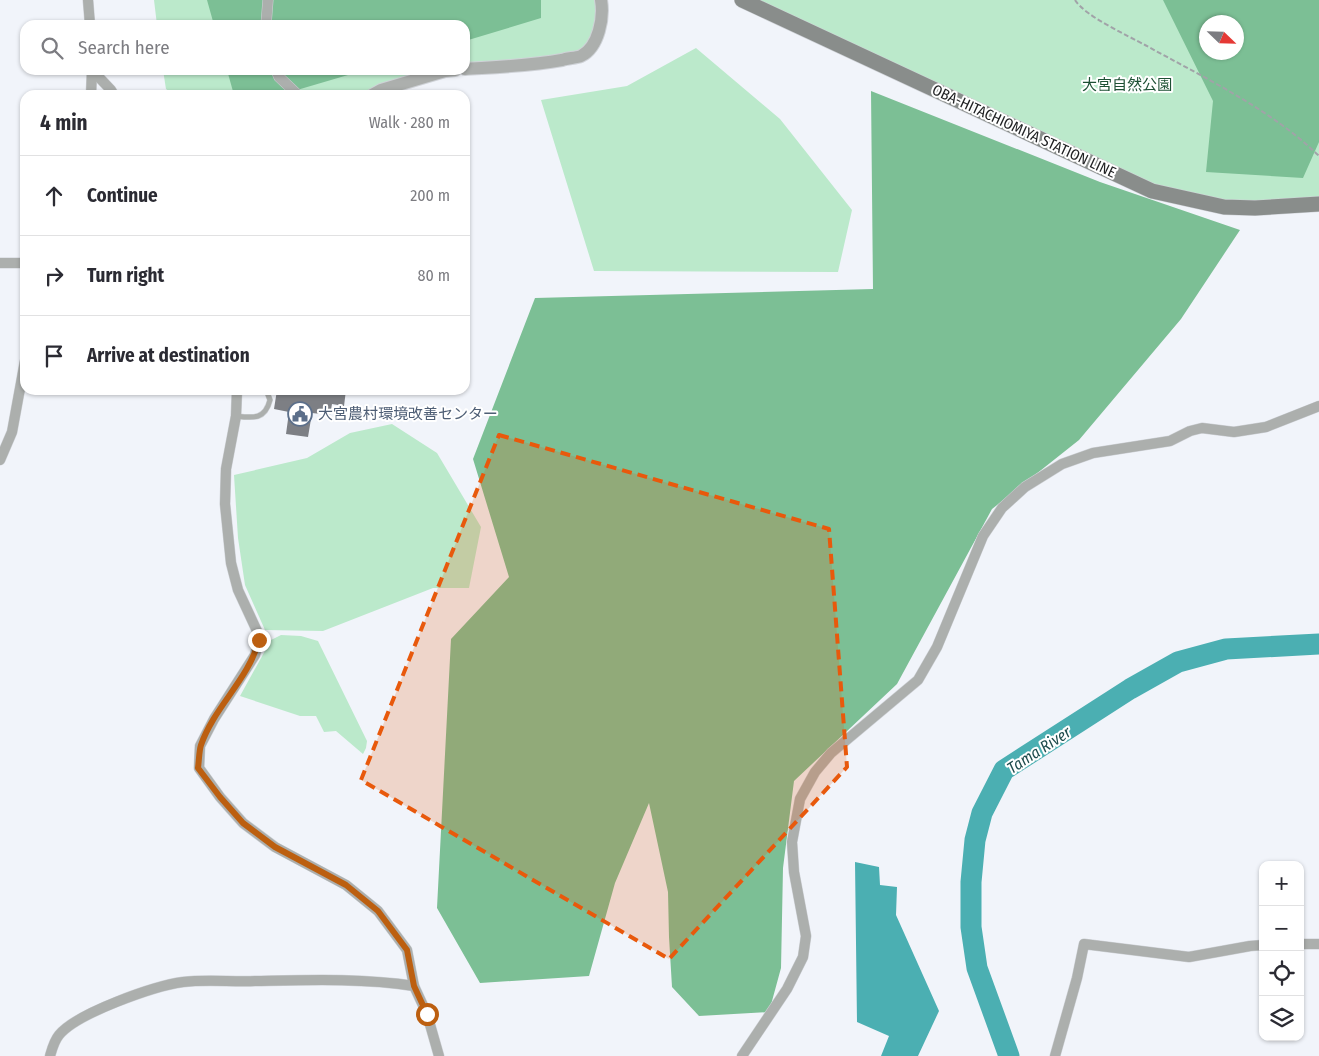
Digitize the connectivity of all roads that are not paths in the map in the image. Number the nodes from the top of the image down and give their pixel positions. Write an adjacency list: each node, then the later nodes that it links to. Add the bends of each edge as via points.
1 (88, 0): 5 (street)
2 (268, 0): 6 (street)
3 (601, 0): 7 (street, via 603,10 599,32 582,56 544,63)
4 (742, 0): 16 (main road, OBA-HITACHIOMIYA STATION LINE, via 1152,190 1224,207)
5 (90, 20)
6 (266, 20)
7 (470, 69)
8 (92, 75): 12 (street)
9 (97, 75): 13 (street)
10 (278, 75): 14 (street)
11 (432, 75): 15 (street)
12 (91, 90)
13 (111, 90)
14 (293, 90)
15 (381, 90)
16 (1319, 204)
17 (0, 263): 18 (street)
18 (20, 263)
19 (20, 388): 24 (street, via 12,432)
20 (236, 395): 23 (street)
21 (268, 395): 23 (lane, via 270,400 266,411 259,417)
22 (1319, 406): 31 (street, via 1266,427 1234,432 1202,428 1170,441 1093,453 1055,468 1025,487 1002,508 983,536 937,647 918,680 831,753 800,798 792,842 806,936 802,957 787,989)
23 (236, 416): 28 (street, via 224,486 231,563 238,590 259,640 255,655 200,746 198,768 243,823 275,847 346,885 378,911 407,950)
24 (0, 460)
25 (1304, 944): 26 (street)
26 (1319, 944)
27 (1259, 945): 32 (street, via 1189,957 1084,944 1078,978)
28 (414, 986): 29 (street, via 310,980 184,982 150,990 87,1015 58,1036); 30 (street)
29 (50, 1056)
30 (440, 1056)
31 (742, 1056)
32 (1055, 1056)

